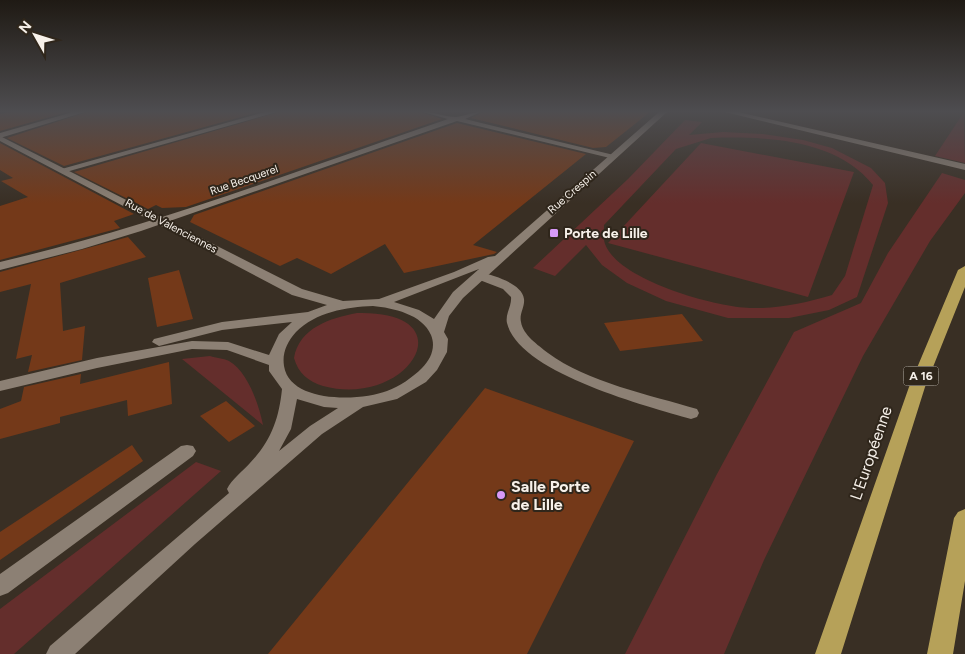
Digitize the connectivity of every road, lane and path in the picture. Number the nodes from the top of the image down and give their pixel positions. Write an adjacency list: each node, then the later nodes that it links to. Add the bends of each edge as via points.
1 (11, 143): 9 (main road, Rue de Valenciennes)
2 (163, 143): 9 (main road)
3 (388, 143): 10 (main road, Rue Becquerel)
4 (556, 143): 7 (main road)
5 (629, 143): 7 (main road, Rue Crespin)
6 (862, 143): 8 (main road)
7 (614, 156): 11 (main road, Rue Crespin)
8 (965, 166)
9 (64, 170): 10 (main road, Rue de Valenciennes)
10 (160, 221): 12 (main road, Rue Becquerel, via 78,247); 16 (main road, Rue de Valenciennes, via 297,292)
11 (503, 253): 14 (main road, Rue Crespin); 15 (main road, Rue Crespin, via 458,275)
12 (0, 266)
13 (965, 270): 30 (highway, L'Européenne / A 16, via 917,387)
14 (481, 276): 18 (main road, Rue Crespin, via 451,302); 24 (main road, via 507,286 517,296 514,325 525,341 543,357 576,375)
15 (380, 303): 16 (main road); 18 (main road, via 416,312 431,323)
16 (346, 304): 17 (main road)
17 (312, 315): 19 (main road, via 286,334 276,350); 20 (main road, via 205,330)
18 (437, 333): 23 (main road, via 440,341 438,354 425,375 397,392)
19 (275, 362): 20 (main road, via 239,348 202,344); 22 (main road, via 277,373)
20 (97, 363): 21 (main road)
21 (0, 386)
22 (290, 388): 23 (main road, via 323,401); 27 (main road, via 286,419 274,446)
23 (359, 402): 27 (main road, via 316,430)
24 (691, 413)
25 (187, 451): 28 (main road)
26 (965, 518): 31 (highway)
27 (188, 538): 29 (main road)
28 (0, 586)
29 (58, 654)
30 (828, 654)
31 (940, 654)

